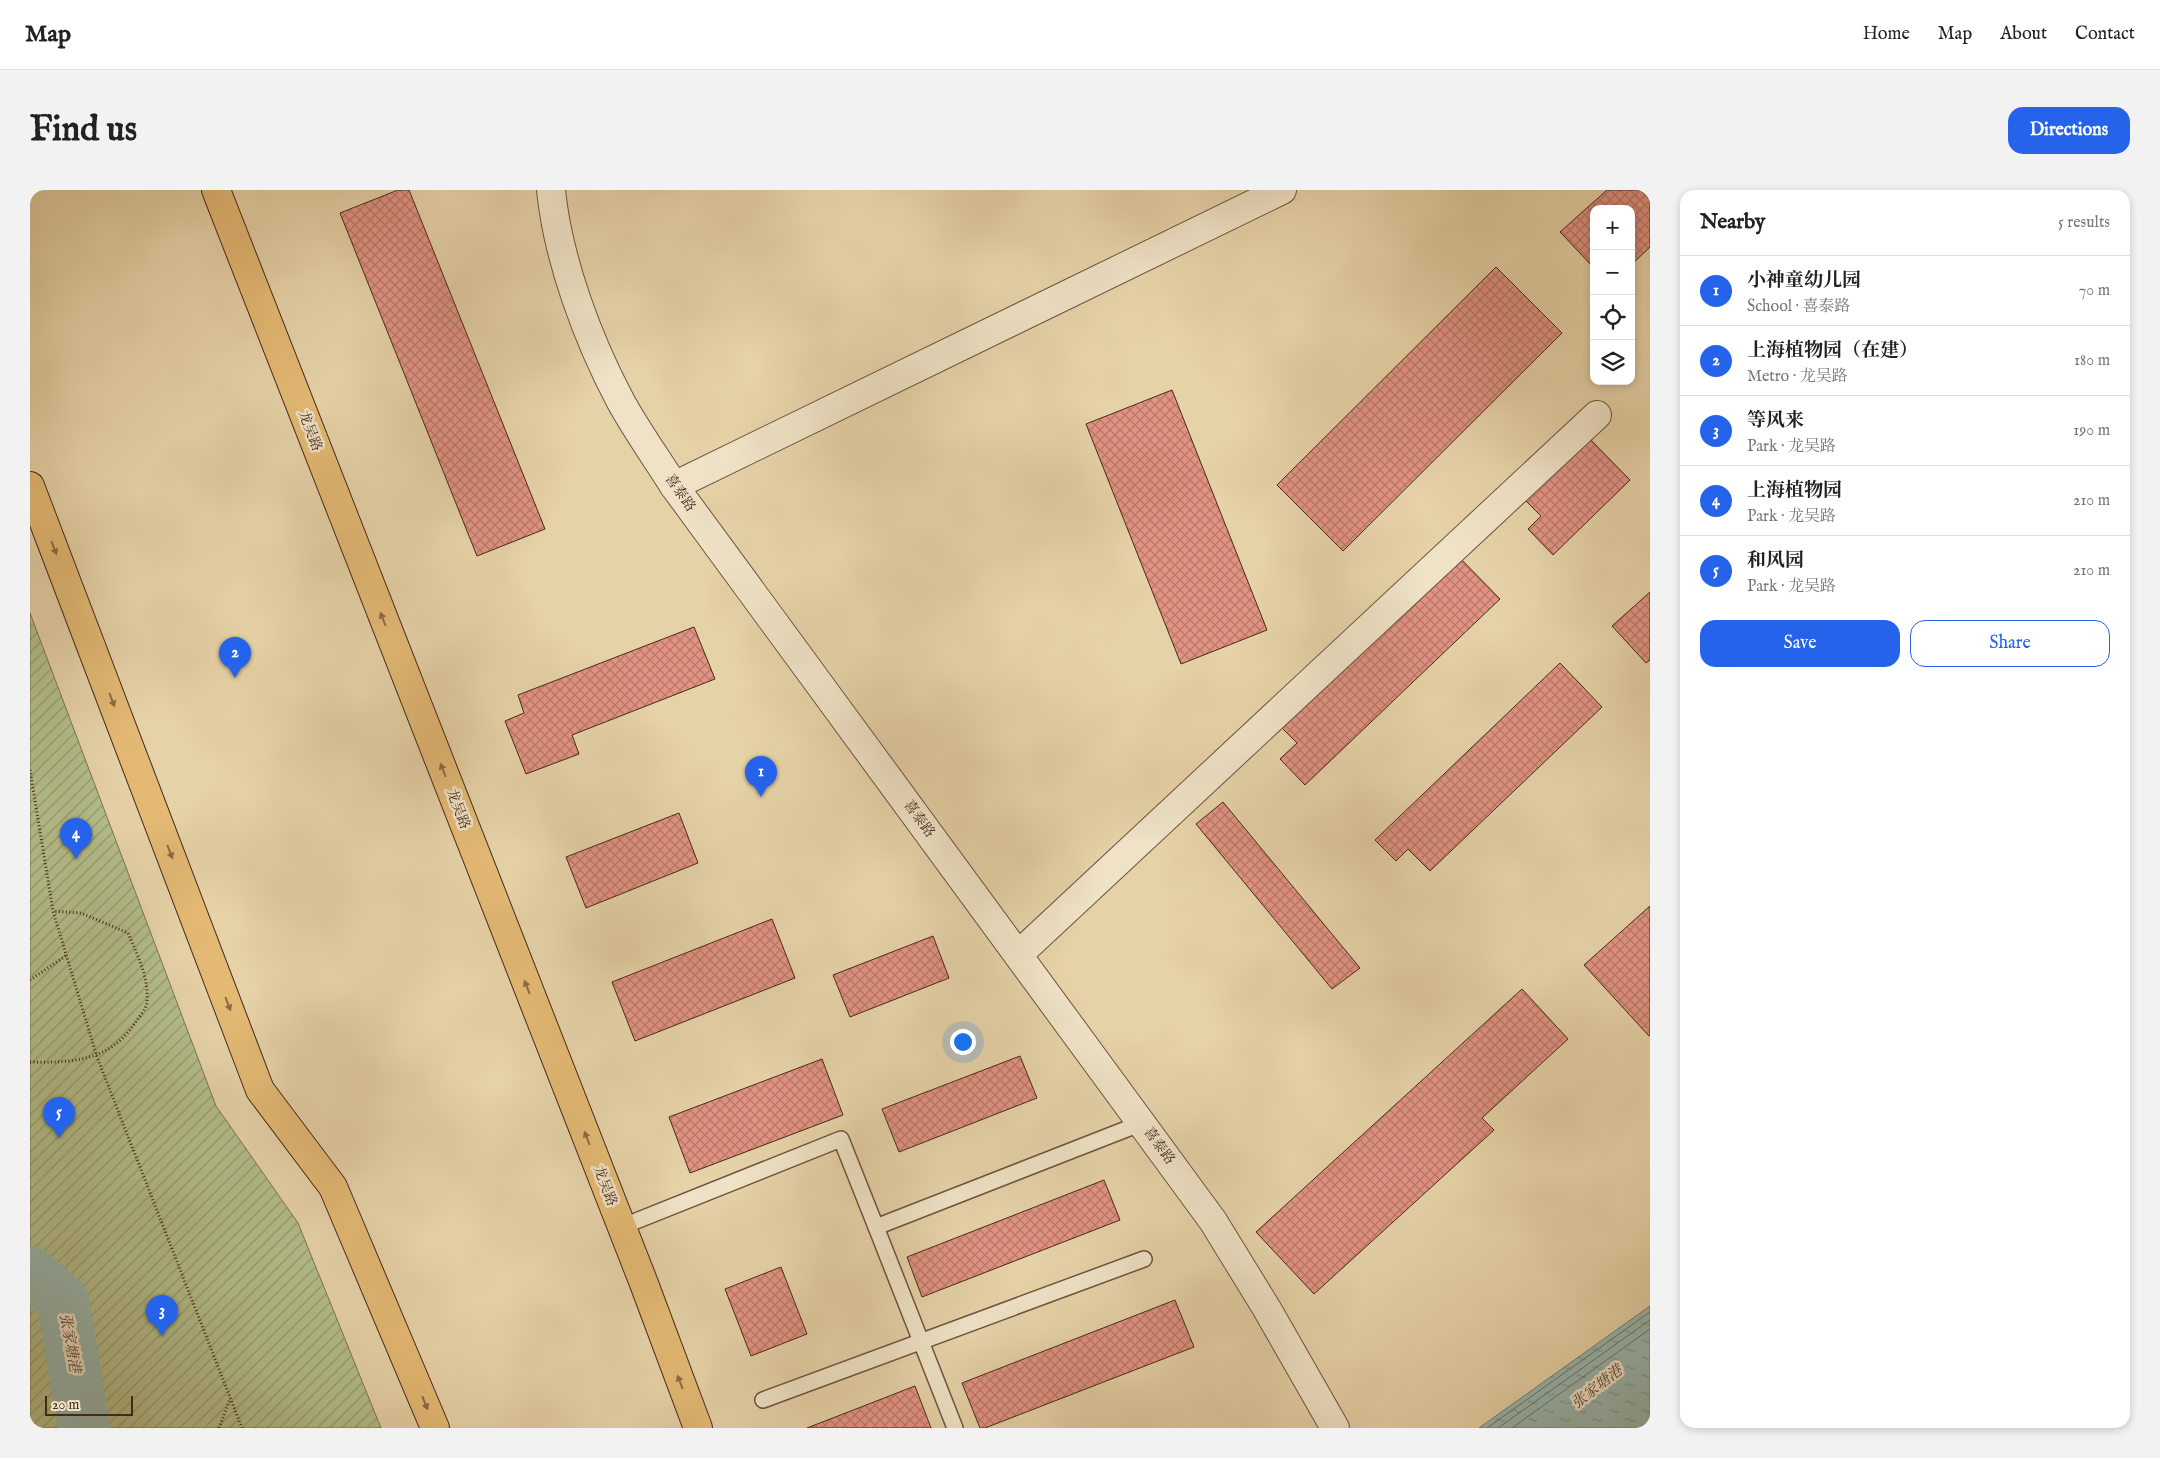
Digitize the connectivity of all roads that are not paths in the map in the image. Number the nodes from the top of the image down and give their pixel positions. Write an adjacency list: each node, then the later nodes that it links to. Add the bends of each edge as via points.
1 (216, 190): 9 (main road, 龙吴路, one-way to 1)
2 (551, 190): 6 (street, 喜泰路, via 566,265 589,335 622,402)
3 (1282, 190): 6 (street)
4 (1597, 415): 7 (street)
5 (30, 486): 14 (main road, one-way to 14, via 260,1090 333,1187)
6 (674, 486): 7 (street, 喜泰路)
7 (1018, 954): 8 (street, 喜泰路)
8 (1142, 1123): 10 (lane); 17 (street, 喜泰路, via 1213,1221)
9 (621, 1227): 10 (lane, via 841,1139); 15 (main road, 龙吴路, one-way to 9)
10 (876, 1227): 12 (lane)
11 (1144, 1259): 12 (lane)
12 (921, 1342): 13 (lane); 16 (lane)
13 (763, 1400)
14 (435, 1428)
15 (698, 1428)
16 (955, 1428)
17 (1335, 1428)

